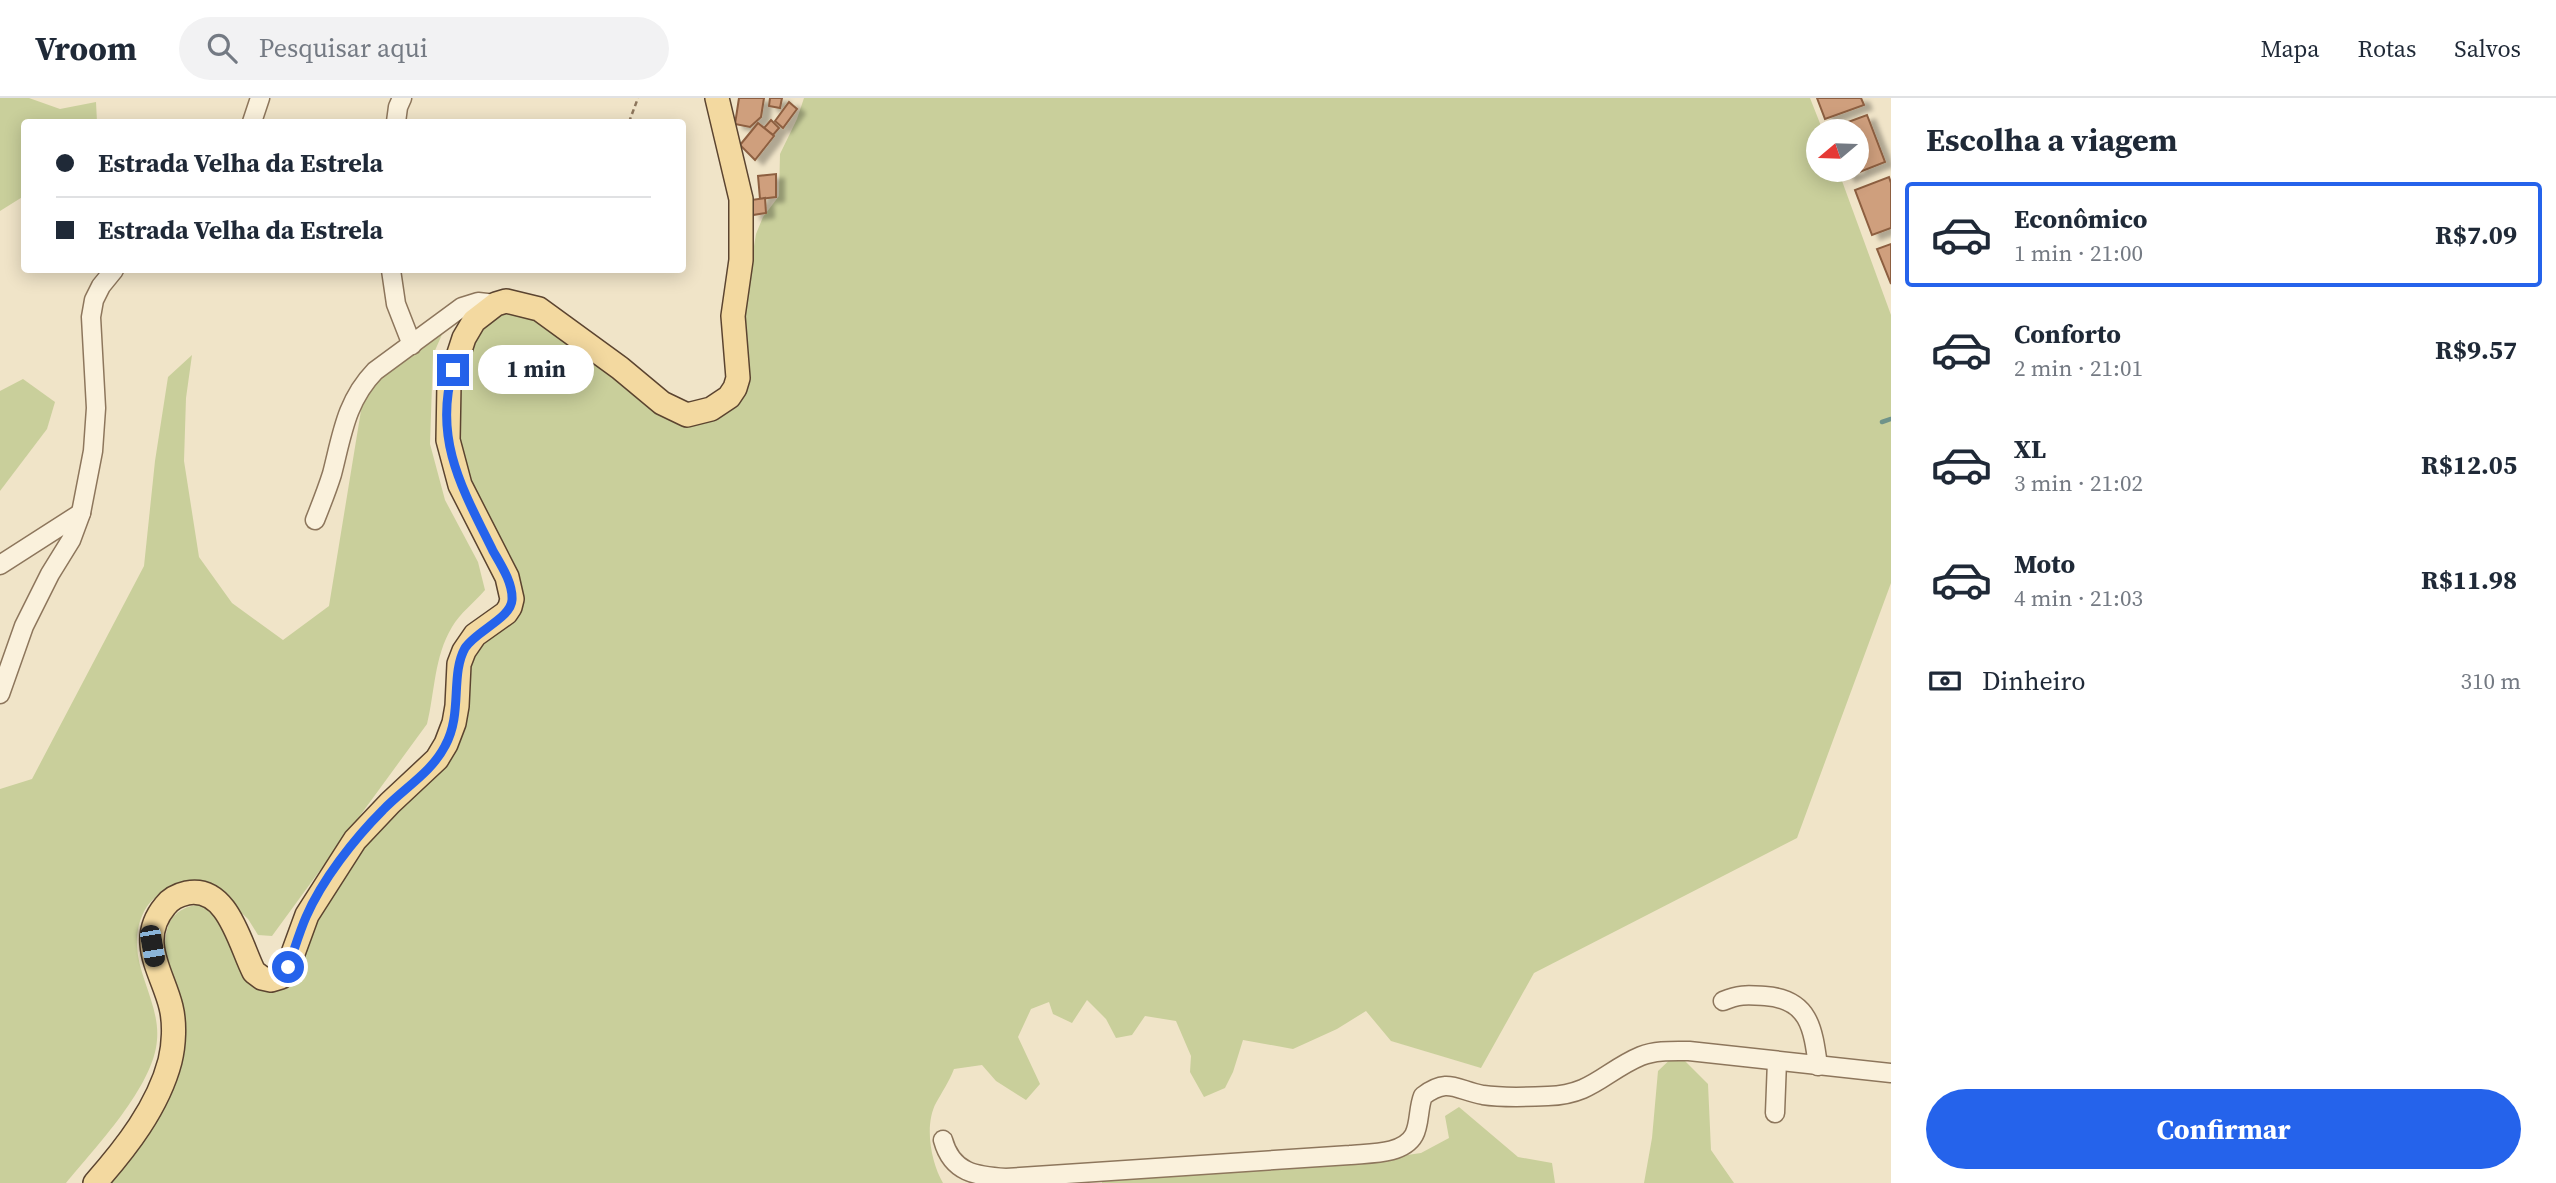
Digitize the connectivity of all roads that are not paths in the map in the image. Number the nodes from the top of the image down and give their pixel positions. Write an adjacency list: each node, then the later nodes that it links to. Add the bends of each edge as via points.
1 (260, 98): 4 (street)
2 (402, 98): 5 (street)
3 (717, 98): 8 (main road, via 743,223 733,316 738,378 729,397 702,413 675,411 551,316 517,302)
4 (253, 119)
5 (396, 119)
6 (112, 273): 10 (street, via 94,300 91,317 96,408)
7 (391, 273): 9 (street, via 396,304)
8 (496, 304): 9 (street, via 478,302 462,307); 20 (main road, via 474,321 457,356 449,384 448,440 460,485 507,577 510,607 475,635 464,651 454,723 438,759 355,840 307,915 281,977 271,980 254,972 228,914 214,898 191,892 179,895 160,912 152,946 171,1009 170,1060 154,1102)
9 (412, 345): 11 (street, via 375,371 352,399)
10 (81, 513): 12 (street); 13 (street, via 24,626)
11 (315, 520)
12 (0, 565)
13 (0, 694)
14 (1723, 1001): 16 (street, via 1739,994 1784,998 1807,1017)
15 (1777, 1061): 16 (street); 18 (street); 19 (street, via 1657,1051 1631,1061 1592,1086 1548,1097 1484,1095 1443,1085 1423,1096 1414,1135 1405,1145 1350,1155 1006,1178 963,1169 952,1161)
16 (1818, 1066): 17 (street)
17 (1891, 1073)
18 (1775, 1113)
19 (943, 1140)
20 (95, 1183)

